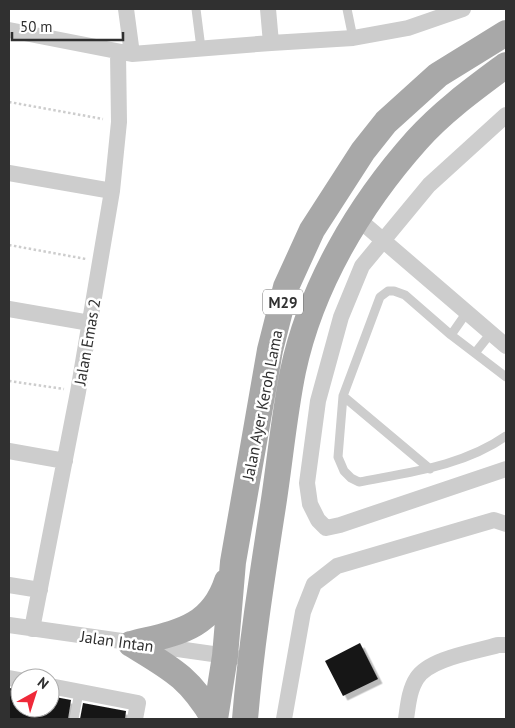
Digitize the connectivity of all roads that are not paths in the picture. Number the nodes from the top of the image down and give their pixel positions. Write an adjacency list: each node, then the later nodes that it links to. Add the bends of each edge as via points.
1 (126, 9): 11 (street, Jalan Emas 2)
2 (196, 9): 10 (lane)
3 (268, 9): 9 (street)
4 (347, 9): 8 (lane)
5 (463, 9): 8 (street, via 408,28)
6 (9, 30): 11 (street)
7 (506, 33): 17 (main road, Jalan Ayer Keroh Lama / M29, via 438,75 386,122 362,151)
8 (353, 38): 9 (street)
9 (272, 43): 10 (street)
10 (201, 48): 11 (street)
11 (125, 54): 15 (street, Jalan Emas 2)
12 (506, 65): 16 (main road, Jalan Ayer Keroh Lama / M29, via 462,98 418,140)
13 (506, 115): 18 (street, via 430,185)
14 (9, 173): 15 (street)
15 (112, 191): 21 (street, Jalan Emas 2)
16 (357, 218): 17 (main road, via 345,216 328,220); 18 (street); 42 (main road, Jalan Ayer Keroh Lama / M29, via 315,299 293,370)
17 (312, 230): 34 (main road, Jalan Ayer Keroh Lama / M29, via 286,287 270,350)
18 (382, 239): 20 (street); 32 (street, via 362,266 341,317 318,401 307,484 310,504 318,520 326,528 340,525)
19 (9, 309): 21 (street)
20 (467, 312): 22 (street); 23 (lane)
21 (90, 323): 30 (street, Jalan Emas 2)
22 (491, 333): 24 (street); 25 (lane)
23 (451, 335): 25 (lane); 27 (lane, via 405,295 388,291 380,297)
24 (506, 346)
25 (475, 353): 26 (lane)
26 (506, 376)
27 (343, 396): 31 (lane); 31 (lane, via 338,457 351,478 360,482)
28 (506, 436): 31 (lane, via 486,451)
29 (9, 451): 30 (street)
30 (65, 461): 36 (street, Jalan Emas 2)
31 (430, 469)
32 (506, 469)
33 (506, 524): 49 (street, via 494,520 337,566 314,584 303,612)
34 (233, 562): 39 (main road, via 223,594 203,618 188,629); 41 (main road, Jalan Ayer Keroh Lama / M29)
35 (9, 585): 36 (street)
36 (40, 590): 38 (street, Jalan Emas 2)
37 (9, 626): 38 (street, Jalan Intan)
38 (32, 629): 39 (street, Jalan Intan)
39 (131, 644): 41 (street, Jalan Intan); 47 (main road, via 188,682)
40 (506, 645): 50 (street, via 426,668 416,678)
41 (224, 656): 42 (street, Jalan Intan); 47 (main road, M29)
42 (250, 658): 48 (main road, M29)
43 (60, 688): 44 (street)
44 (79, 692): 45 (lane); 46 (street, via 138,703)
45 (74, 719)
46 (135, 719)
47 (215, 719)
48 (246, 719)
49 (284, 719)
50 (406, 719)

